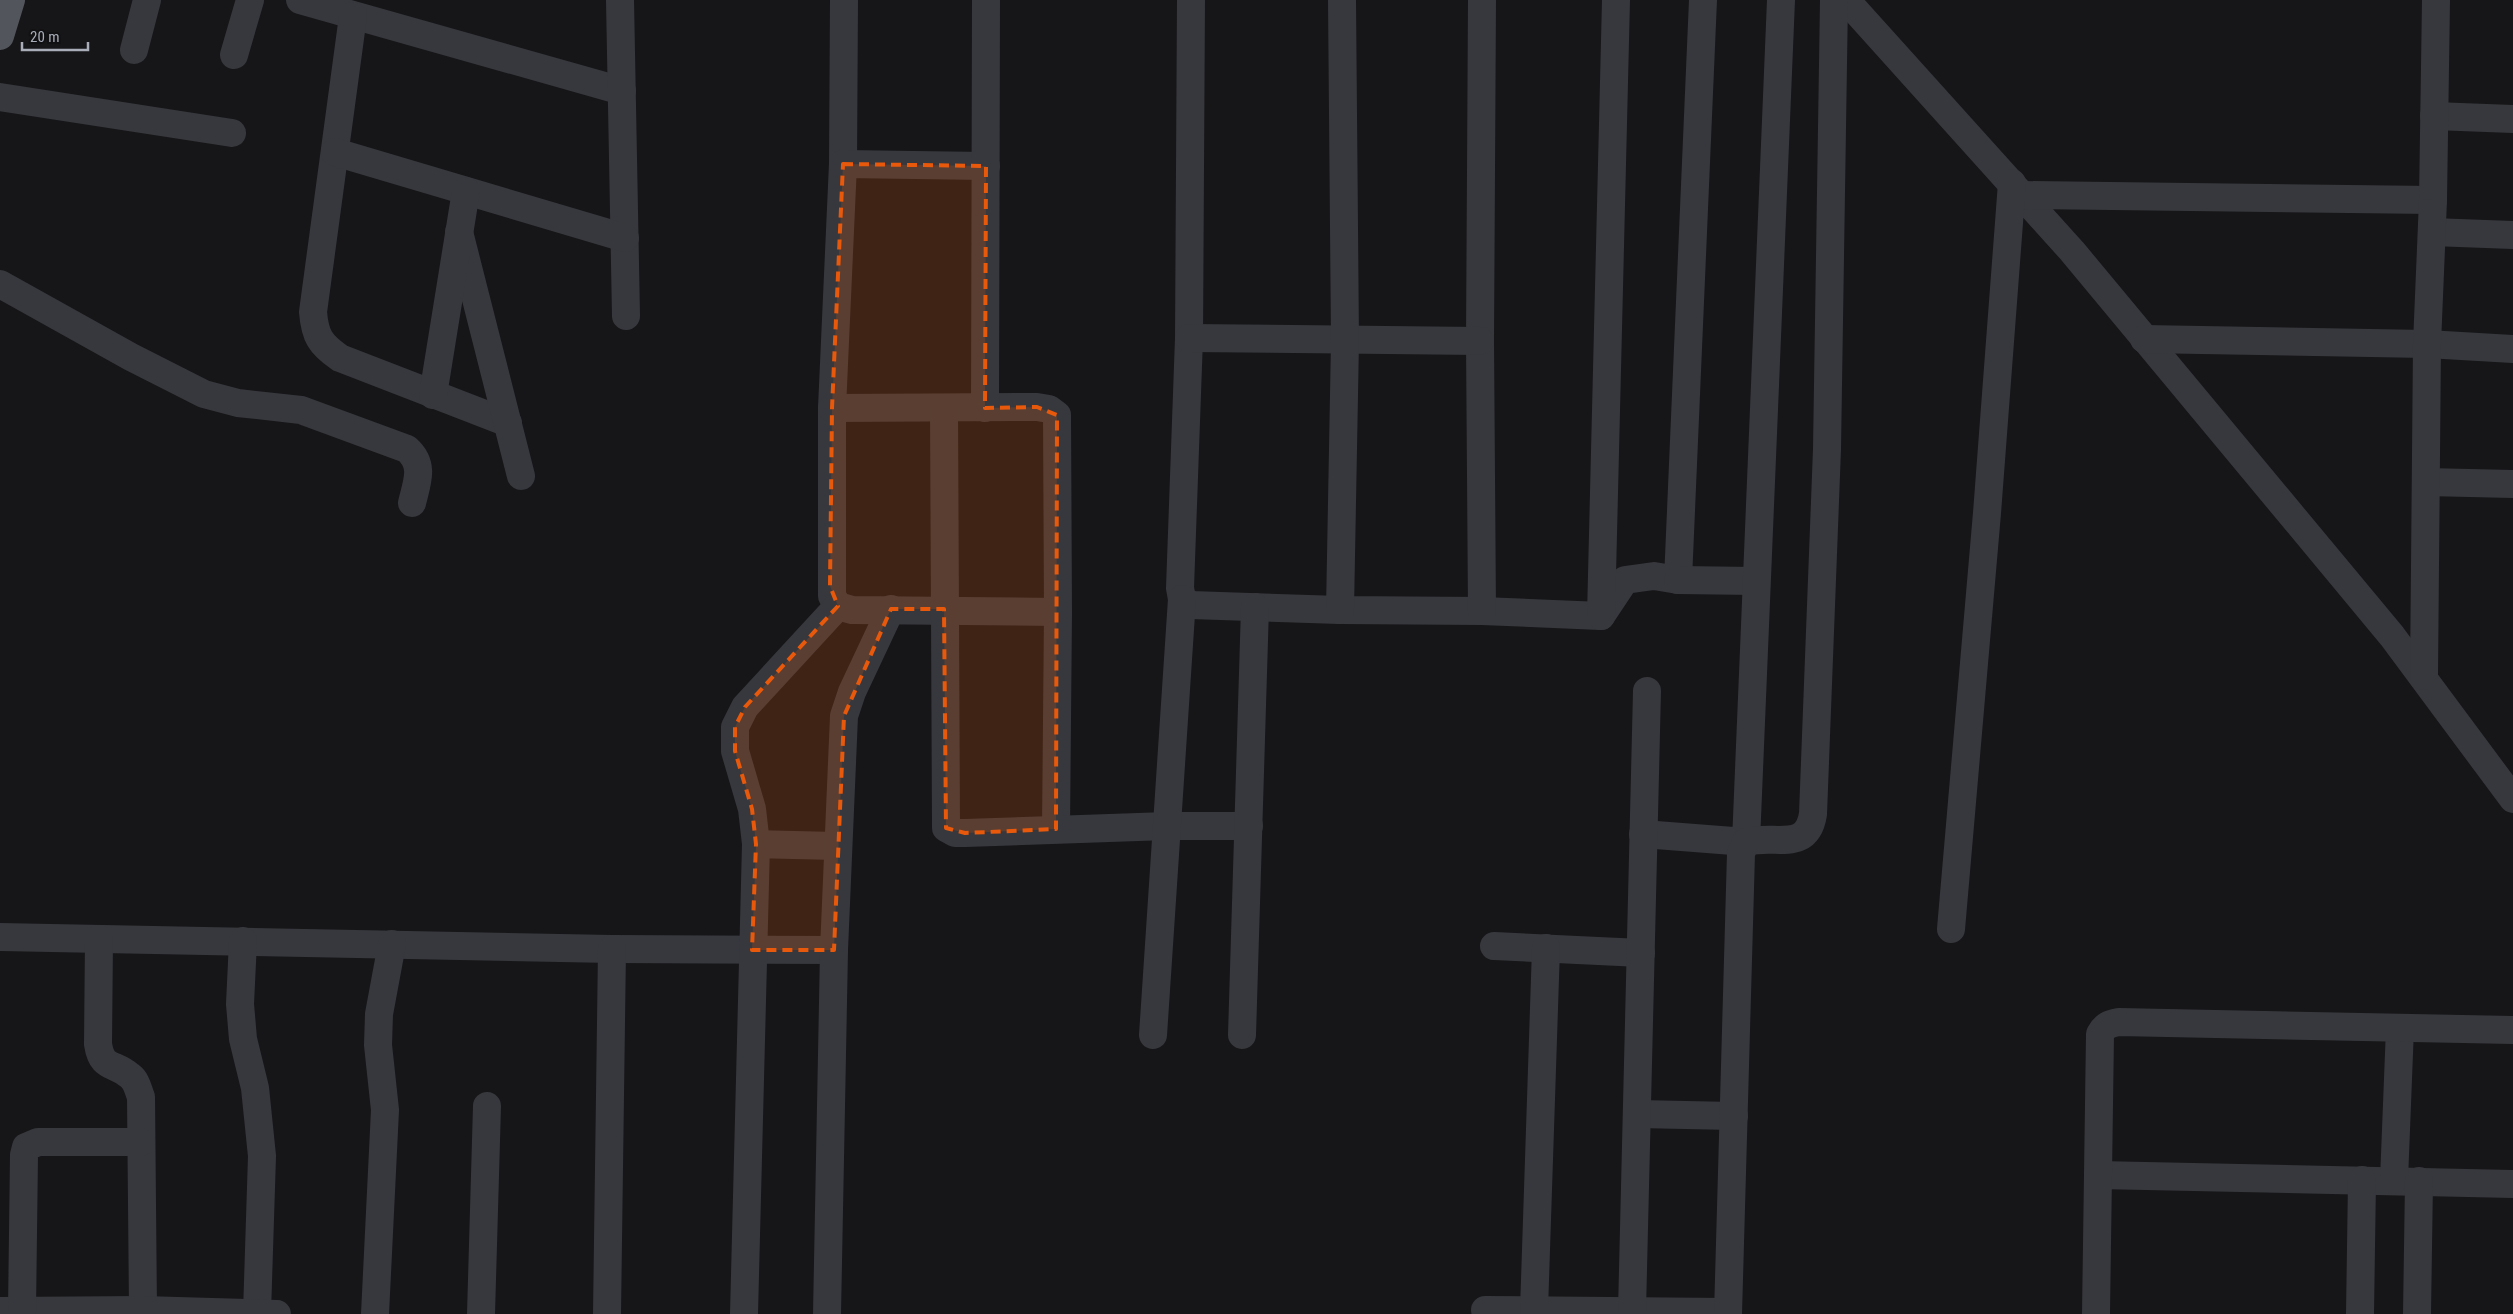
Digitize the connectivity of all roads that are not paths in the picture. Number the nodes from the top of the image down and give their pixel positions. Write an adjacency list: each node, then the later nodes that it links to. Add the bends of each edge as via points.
1 (11, 0): 18 (main road)
2 (148, 0): 19 (street)
3 (250, 0): 20 (street)
4 (300, 0): 17 (street)
5 (620, 0): 21 (street)
6 (844, 0): 27 (street)
7 (986, 0): 28 (street)
8 (1191, 0): 38 (street)
9 (1342, 0): 40 (street)
10 (1482, 0): 41 (street)
11 (1616, 0): 63 (street)
12 (1703, 0): 53 (street)
13 (1781, 0): 54 (street)
14 (1834, 0): 71 (street, via 1827,450 1814,814 1806,834 1795,839)
15 (1846, 0): 29 (street)
16 (2436, 0): 23 (street)
17 (353, 16): 21 (street); 26 (street)
18 (0, 36)
19 (134, 50)
20 (234, 55)
21 (622, 91): 35 (street)
22 (0, 97): 25 (street)
23 (2434, 116): 24 (street); 31 (street)
24 (2513, 119)
25 (232, 133)
26 (335, 152): 30 (street); 44 (street, via 313,312 315,330 324,347 340,358)
27 (843, 164): 28 (street); 45 (street)
28 (986, 166): 47 (street)
29 (2017, 189): 31 (street); 39 (street); 74 (street)
30 (466, 191): 32 (street); 35 (street)
31 (2433, 200): 33 (street)
32 (459, 232): 44 (street); 48 (street)
33 (2432, 232): 34 (street); 42 (street)
34 (2513, 235)
35 (625, 238): 37 (street)
36 (0, 284): 52 (street, via 204,394 238,403 301,410 407,449 419,465)
37 (626, 316)
38 (1189, 338): 40 (street); 55 (street)
39 (2144, 339): 42 (street); 64 (street)
40 (1345, 341): 41 (street); 60 (street)
41 (1480, 341): 61 (street)
42 (2427, 344): 43 (street); 50 (street)
43 (2513, 349)
44 (433, 395): 48 (street)
45 (832, 408): 46 (street); 56 (street, via 830,586)
46 (944, 408): 47 (street); 59 (street)
47 (985, 408): 62 (street, via 1037,407 1050,409 1058,415)
48 (508, 423): 49 (street)
49 (521, 476)
50 (2426, 482): 51 (street); 64 (street)
51 (2513, 484)
52 (412, 502)
53 (1678, 580): 54 (street); 63 (street, via 1654,576 1624,580)
54 (1756, 581): 71 (street)
55 (1182, 599): 57 (street, via 1191,604); 67 (street)
56 (838, 606): 58 (street, via 852,610); 72 (street, via 745,707 735,727 735,751 752,809)
57 (1255, 607): 60 (street); 68 (street)
58 (891, 609): 59 (street); 73 (street, via 844,716)
59 (944, 609): 62 (street); 69 (street, via 946,828 955,833)
60 (1340, 610): 61 (street)
61 (1482, 611): 63 (street)
62 (1058, 612): 69 (street)
63 (1601, 616)
64 (2424, 676): 66 (street)
65 (1647, 691): 70 (street)
66 (2513, 799)
67 (1167, 826): 68 (street); 69 (street); 87 (street)
68 (1248, 826): 88 (street)
69 (1056, 829)
70 (1643, 834): 71 (street); 84 (street)
71 (1746, 842): 91 (street, via 1740,862)
72 (756, 844): 73 (street); 82 (street)
73 (837, 846): 83 (street)
74 (1951, 929)
75 (0, 937): 76 (street)
76 (99, 939): 77 (street); 92 (street, via 100,1055 106,1064 130,1076 137,1085)
77 (243, 941): 78 (street); 103 (street, via 240,1004 243,1039 257,1097 262,1156)
78 (392, 944): 81 (street); 105 (street, via 379,1022 378,1045 385,1110)
79 (1494, 946): 80 (street)
80 (1546, 948): 84 (street); 99 (street)
81 (612, 949): 82 (street); 107 (street)
82 (752, 950): 83 (street); 108 (street)
83 (834, 950): 109 (street)
84 (1641, 953): 90 (street)
85 (2400, 1028): 86 (street); 93 (street, via 2110,1024 2100,1034); 95 (street)
86 (2513, 1030)
87 (1153, 1035)
88 (1242, 1035)
89 (487, 1106): 106 (street)
90 (1637, 1114): 91 (street); 101 (street)
91 (1734, 1116): 104 (street)
92 (141, 1142): 97 (street); 100 (street, via 38,1142 26,1147)
93 (2098, 1175): 94 (street); 110 (street)
94 (2362, 1180): 95 (street); 111 (street)
95 (2406, 1180): 96 (street); 112 (street)
96 (2513, 1184)
97 (144, 1310): 102 (street); 103 (street)
98 (1485, 1310): 99 (street)
99 (1534, 1310): 101 (street)
100 (11, 1311): 102 (street)
101 (1632, 1311): 104 (street)
102 (93, 1312)
103 (250, 1313)
104 (1728, 1313)
105 (375, 1314)
106 (481, 1314)
107 (607, 1314)
108 (744, 1314)
109 (827, 1314)
110 (2096, 1314)
111 (2360, 1314)
112 (2417, 1314)

